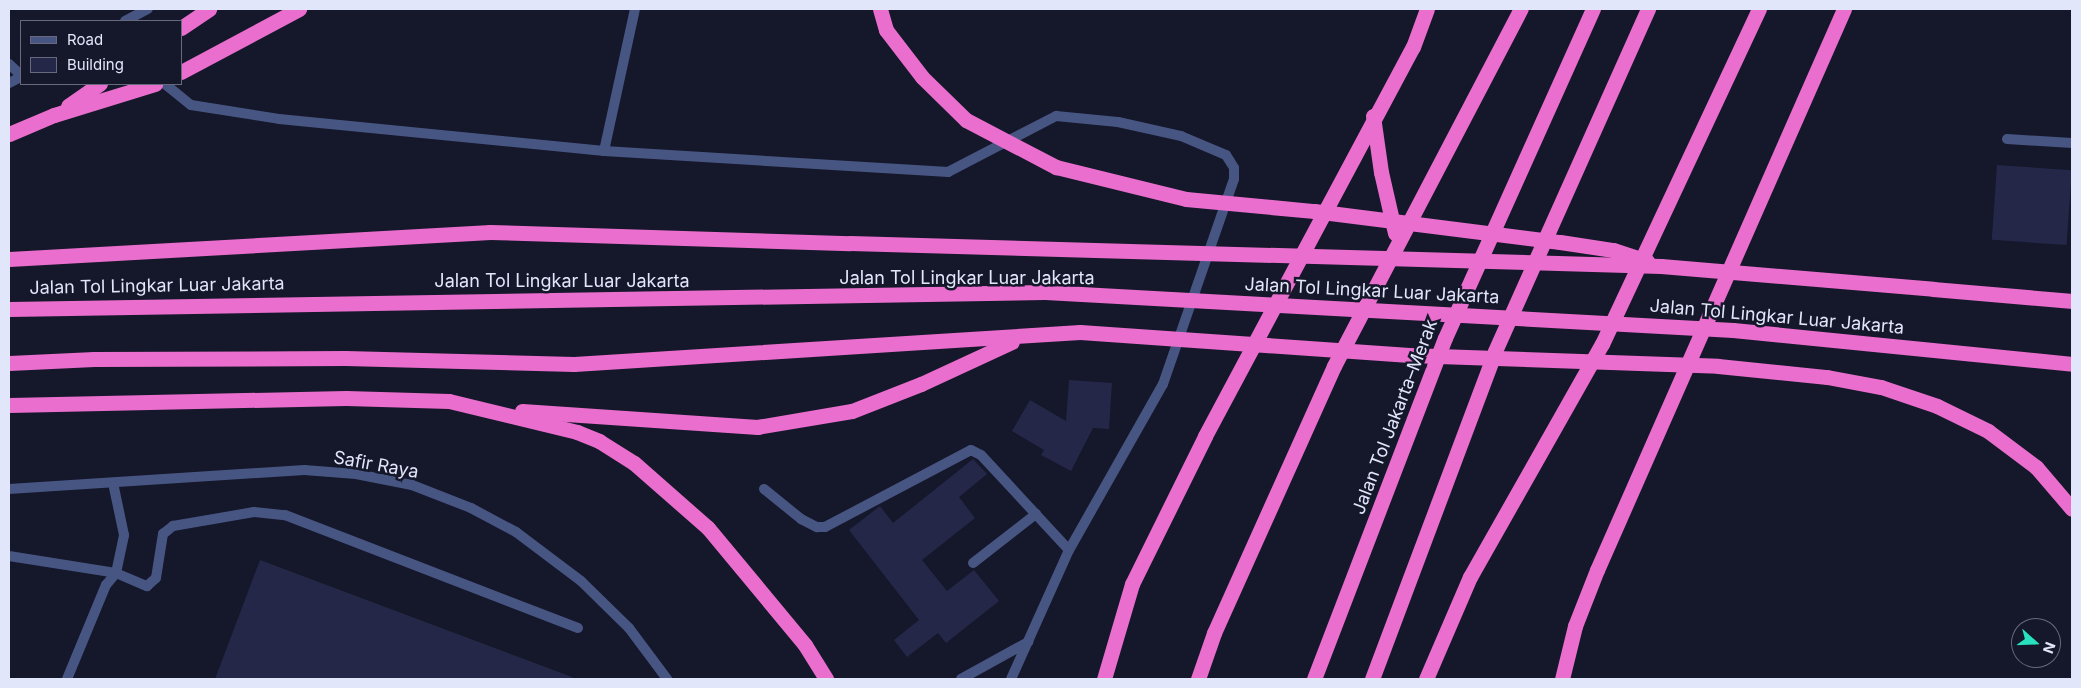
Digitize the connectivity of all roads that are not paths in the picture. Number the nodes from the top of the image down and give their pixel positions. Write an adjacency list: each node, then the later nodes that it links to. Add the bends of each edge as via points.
1 (148, 9): 12 (street)
2 (209, 9): 13 (highway)
3 (300, 9): 15 (highway)
4 (635, 9): 27 (street)
5 (880, 9): 30 (highway, bridge, via 886,30 922,77 966,120 1056,167 1186,199 1314,211 1560,242 1613,250)
6 (1427, 9): 23 (highway, via 1413,47)
7 (1521, 9): 28 (highway)
8 (1593, 9): 56 (highway, Jalan Tol Jakarta–Merak, via 1445,338)
9 (1648, 9): 57 (highway, via 1495,351)
10 (1759, 9): 58 (highway, via 1602,344 1470,577)
11 (1844, 9): 59 (highway, via 1597,570 1575,626)
12 (127, 20)
13 (182, 27)
14 (9, 64): 16 (street)
15 (182, 71)
16 (20, 75)
17 (20, 77): 18 (street)
18 (9, 83)
19 (99, 85): 22 (highway)
20 (152, 85): 22 (highway)
21 (166, 85): 27 (street, via 191,105 279,119)
22 (54, 115): 24 (highway)
23 (1374, 116): 28 (highway, via 1381,172); 54 (highway, via 1132,584)
24 (9, 134)
25 (2006, 139): 26 (street)
26 (2072, 143)
27 (604, 151): 43 (street, via 948,172 1056,116 1118,122 1180,136 1226,155 1234,168 1234,179 1163,384)
28 (1397, 242): 55 (highway, via 1334,366 1214,633)
29 (9, 259): 30 (highway, Jalan Tol Lingkar Luar Jakarta, bridge, via 490,232)
30 (1661, 266): 31 (highway, Jalan Tol Lingkar Luar Jakarta, bridge)
31 (2072, 301)
32 (9, 309): 35 (highway, Jalan Tol Lingkar Luar Jakarta, bridge, via 1045,292 1733,330)
33 (1025, 336): 34 (highway, via 574,364 345,358 94,359); 37 (highway, via 852,411 757,427); 41 (highway, bridge, via 1080,332 1409,355 1718,366 1827,377 1880,387 1936,406 1988,431 2036,467)
34 (9, 363)
35 (2072, 364)
36 (9, 405): 37 (highway, via 346,398 449,401)
37 (485, 408): 51 (highway, via 577,432 600,441 634,463 708,528 805,645)
38 (112, 482): 39 (street, Safir Raya); 46 (street, via 124,535); 50 (street, Safir Raya, via 304,470 356,474 412,485 471,508 516,532 559,565 629,628)
39 (9, 488)
40 (764, 489): 42 (street, via 801,519 813,526 825,527 968,450 982,455)
41 (2072, 509)
42 (1036, 514): 43 (street); 45 (street)
43 (1069, 550): 48 (street)
44 (9, 556): 46 (street)
45 (973, 563)
46 (116, 573): 47 (street, via 146,586 153,583 163,534 175,525 254,512 274,512); 49 (street, via 106,585)
47 (578, 628)
48 (1028, 642): 52 (street); 53 (street)
49 (67, 679)
50 (667, 679)
51 (826, 679)
52 (961, 679)
53 (1011, 679)
54 (1104, 679)
55 (1198, 679)
56 (1314, 679)
57 (1372, 679)
58 (1426, 679)
59 (1562, 679)

